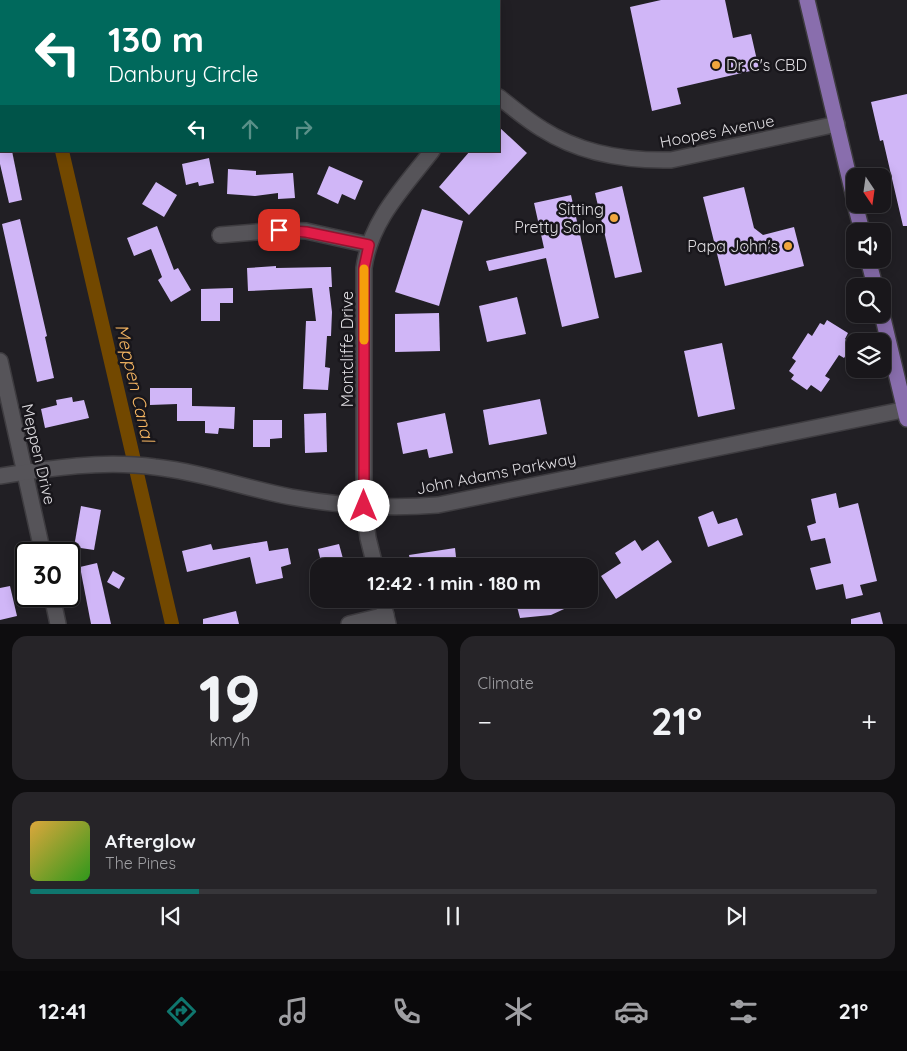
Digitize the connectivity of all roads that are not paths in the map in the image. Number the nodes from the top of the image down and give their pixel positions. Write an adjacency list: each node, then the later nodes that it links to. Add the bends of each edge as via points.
1 (807, 0): 3 (main road)
2 (500, 98): 3 (street, Hoopes Avenue, via 542,130 562,139 603,156 644,161 671,160)
3 (837, 124): 5 (main road)
4 (431, 152): 7 (street, Montcliffe Drive, via 389,206)
5 (847, 168)
6 (220, 235): 7 (street, via 279,230)
7 (369, 245): 13 (street, Montcliffe Drive, via 364,268)
8 (884, 323): 10 (main road)
9 (0, 361): 11 (street, Meppen Drive)
10 (906, 412): 13 (street, John Adams Parkway, via 438,505 403,508)
11 (26, 472): 12 (street, John Adams Parkway); 13 (street, John Adams Parkway, via 70,466 145,466 185,471 290,497); 14 (street, Meppen Drive)
12 (0, 476)
13 (364, 506): 15 (street, Montcliffe Drive)
14 (41, 542)
15 (373, 558)
16 (54, 607): 18 (street)
17 (387, 619): 19 (street)
18 (58, 624)
19 (349, 624)

